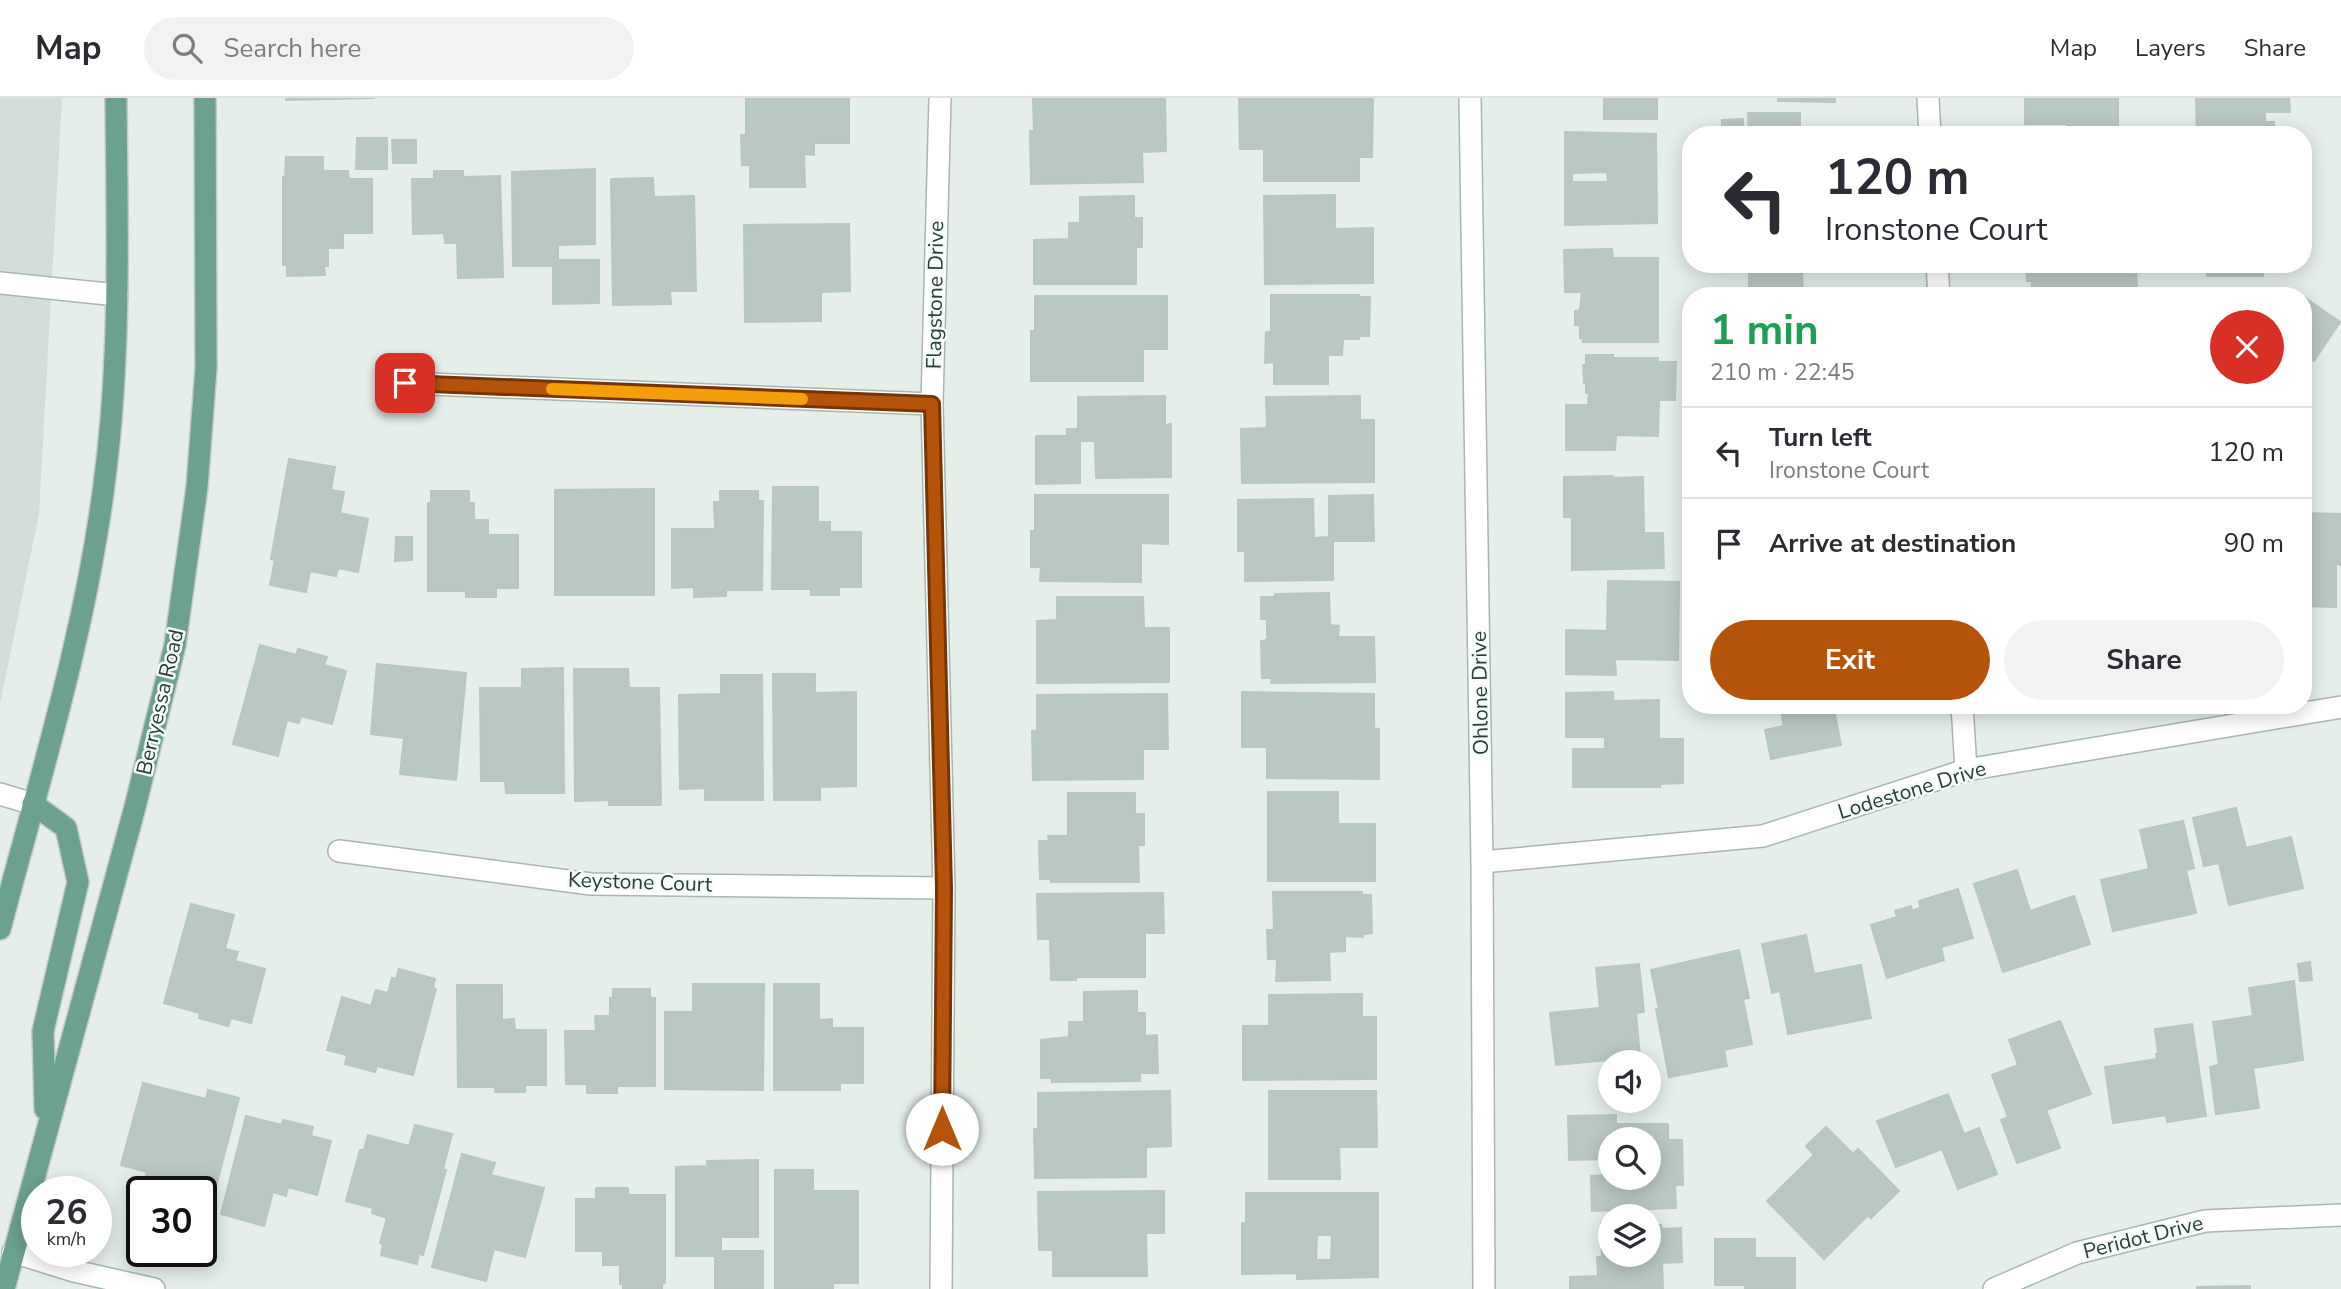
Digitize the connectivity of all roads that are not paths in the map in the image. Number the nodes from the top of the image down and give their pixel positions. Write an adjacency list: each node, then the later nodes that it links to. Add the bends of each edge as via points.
1 (116, 98): 8 (main road)
2 (205, 98): 22 (main road, Berryessa Road, via 206,368 197,486 176,645)
3 (940, 98): 10 (street, Flagstone Drive)
4 (1470, 98): 19 (street, Ohlone Drive)
5 (1928, 98): 6 (street)
6 (1930, 126)
7 (0, 283): 8 (street)
8 (117, 295): 17 (main road, via 106,471 81,617)
9 (405, 383): 10 (street)
10 (932, 404): 20 (street, Flagstone Drive)
11 (2341, 708): 12 (street, Lodestone Drive)
12 (2312, 713)
13 (1963, 714): 15 (street)
14 (2305, 714): 15 (street, Lodestone Drive)
15 (1966, 770): 19 (street, Lodestone Drive, via 1763,836)
16 (0, 794): 17 (street)
17 (33, 804): 21 (main road); 22 (main road, via 66,828 78,882 43,1031)
18 (339, 851): 20 (street, Keystone Court, via 591,884)
19 (1482, 862): 28 (street, Ohlone Drive)
20 (944, 888): 27 (street, Flagstone Drive)
21 (0, 929)
22 (45, 1132): 24 (main road, Berryessa Road)
23 (2341, 1215): 29 (street, Peridot Drive, via 2205,1221 2077,1253)
24 (13, 1252): 25 (main road, Berryessa Road); 26 (street)
25 (4, 1289)
26 (154, 1289)
27 (940, 1289)
28 (1484, 1289)
29 (1994, 1289)

